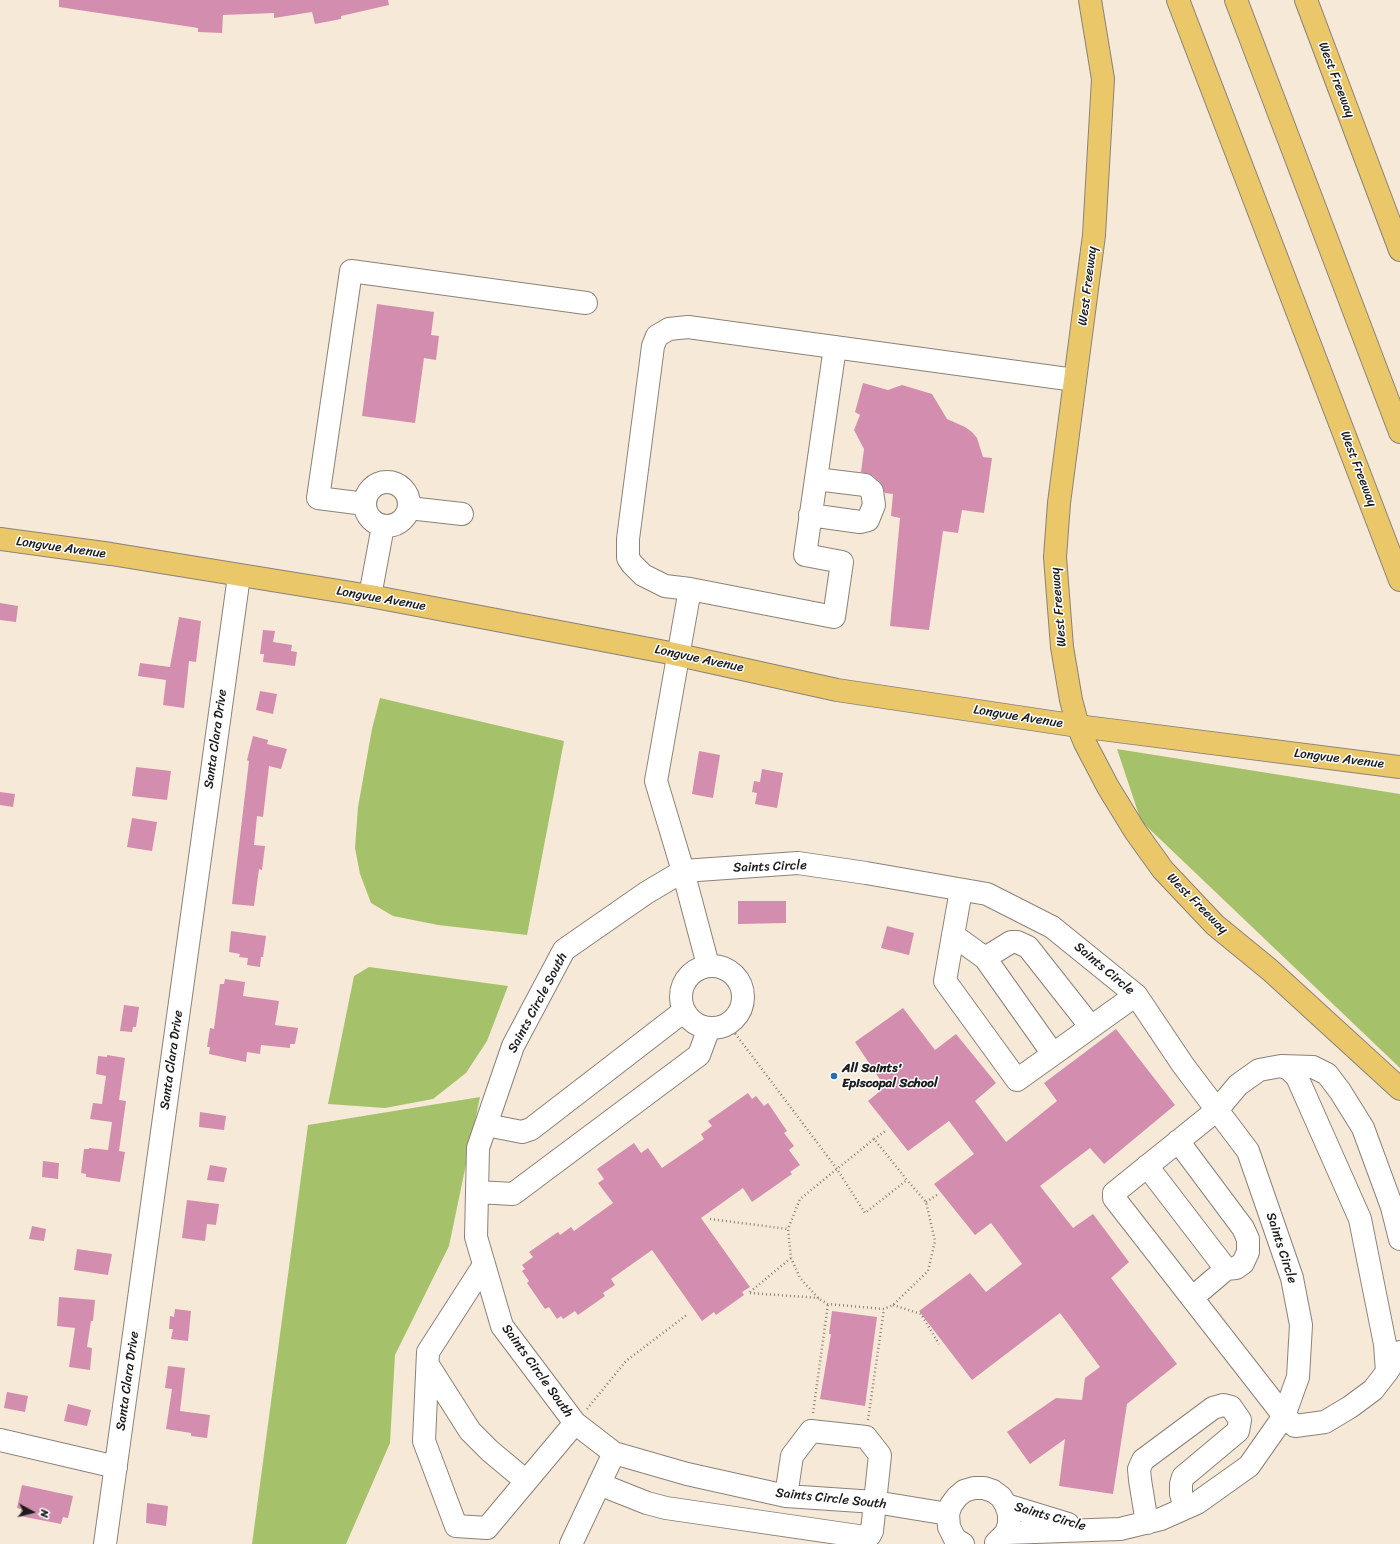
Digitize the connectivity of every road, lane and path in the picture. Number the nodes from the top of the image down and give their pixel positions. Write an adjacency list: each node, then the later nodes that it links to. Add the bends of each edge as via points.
1 (1090, 0): 8 (main road, West Freeway, via 1103,79 1094,235)
2 (1178, 0): 18 (main road, West Freeway)
3 (1236, 0): 9 (main road)
4 (1306, 0): 5 (main road, West Freeway)
5 (1400, 250)
6 (586, 303): 11 (street, via 351,271 318,498)
7 (835, 347): 8 (street); 10 (street); 19 (street, via 688,326 669,329 657,336 653,346 628,539 628,558 643,575 665,586)
8 (1075, 380): 22 (main road, West Freeway, via 1059,503 1055,557 1062,647)
9 (1400, 432)
10 (816, 479): 14 (street); 14 (street, via 865,485 872,490 874,505 868,520 860,522)
11 (365, 504): 12 (street, via 370,490 383,483 390,483 403,489 409,501); 15 (street, via 370,518)
12 (409, 508): 13 (street); 15 (street, via 397,524)
13 (462, 514)
14 (810, 515): 19 (street, via 805,555 842,562 834,617)
15 (383, 526): 20 (street)
16 (0, 539): 17 (main road, Longvue Avenue, via 111,554)
17 (239, 576): 20 (main road, Longvue Avenue); 69 (street, Santa Clara Drive)
18 (1400, 580)
19 (690, 589): 21 (street)
20 (370, 596): 21 (main road, Longvue Avenue)
21 (679, 654): 22 (main road, Longvue Avenue, via 837,690); 24 (street, via 656,781)
22 (1078, 726): 23 (main road, Longvue Avenue); 35 (main road, West Freeway, via 1108,787 1163,870 1215,925 1270,970)
23 (1392, 766)
24 (683, 871): 25 (street, Saints Circle, via 798,863 866,872); 28 (street); 37 (street, Saints Circle South, via 646,893 564,950 513,1046)
25 (961, 890): 26 (street); 29 (street, Saints Circle, via 987,894 1052,927)
26 (953, 935): 27 (street); 33 (street, via 945,981 1017,1080)
27 (985, 958): 32 (street, via 1011,942 1028,946); 33 (street)
28 (708, 965): 30 (street, via 688,976 681,997); 31 (street, via 720,966 731,971 740,980 744,992 743,1005 737,1016)
29 (1136, 995): 32 (street); 36 (street, Saints Circle)
30 (684, 1011): 31 (street, via 698,1025); 37 (street, via 531,1129 522,1132)
31 (718, 1026): 42 (path); 44 (street, via 699,1054 513,1194)
32 (1091, 1027): 33 (street)
33 (1053, 1054)
34 (1285, 1067): 36 (street, via 1259,1070 1238,1085); 49 (street, via 1313,1067 1327,1074 1340,1091 1363,1128 1392,1207); 62 (street, via 1297,1077 1360,1219 1385,1344)
35 (1400, 1089)
36 (1217, 1110): 40 (street); 63 (street, Saints Circle, via 1248,1151 1292,1278 1301,1325 1298,1377)
37 (486, 1125): 44 (street, Saints Circle South, via 478,1148)
38 (887, 1130): 39 (path)
39 (874, 1139): 42 (path); 43 (path)
40 (1178, 1141): 41 (street); 52 (street, via 1243,1228 1248,1239 1248,1252 1243,1263 1236,1268)
41 (1147, 1166): 52 (street); 54 (street, via 1115,1192 1114,1198)
42 (838, 1169): 43 (path, via 865,1213); 48 (path, via 800,1199)
43 (907, 1180): 46 (path)
44 (477, 1192): 51 (street, Saints Circle South, via 476,1237)
45 (936, 1194): 46 (path)
46 (926, 1202): 56 (path, via 935,1241 928,1271)
47 (710, 1219): 48 (path)
48 (788, 1229): 50 (path)
49 (1400, 1238)
50 (791, 1258): 53 (path, via 800,1278); 53 (path, via 750,1293)
51 (484, 1265): 61 (street, via 428,1352); 64 (street, Saints Circle South, via 502,1326)
52 (1226, 1269): 54 (street)
53 (820, 1298): 55 (path)
54 (1192, 1298): 63 (street)
55 (828, 1304): 57 (path); 65 (path)
56 (893, 1305): 57 (path); 59 (path, via 921,1314)
57 (884, 1309): 66 (path)
58 (688, 1314): 64 (path, via 626,1361)
59 (939, 1344)
60 (1400, 1352): 62 (street)
61 (428, 1365): 70 (street, via 470,1431); 70 (street, via 424,1441 456,1526 487,1528)
62 (1387, 1372): 63 (street, via 1373,1390 1325,1422 1295,1426)
63 (1284, 1416): 75 (street, Saints Circle, via 1249,1466 1197,1503)
64 (575, 1423): 68 (street, Saints Circle South); 70 (street)
65 (811, 1431): 66 (street); 72 (street, via 792,1456)
66 (866, 1437): 73 (street, via 880,1456)
67 (0, 1440): 69 (street)
68 (614, 1453): 71 (street); 72 (street, Saints Circle South, via 687,1474)
69 (116, 1467): 81 (street, Santa Clara Drive)
70 (526, 1481)
71 (599, 1484): 73 (street, via 666,1508 865,1537 872,1531); 82 (street)
72 (786, 1496): 73 (street, Saints Circle South)
73 (875, 1502): 76 (street, Saints Circle South)
74 (1006, 1505): 76 (street, via 993,1491 974,1488 964,1491 957,1497); 79 (street, Saints Circle, via 1055,1521); 80 (street, via 1009,1524)
75 (1185, 1508): 77 (street, Saints Circle); 77 (street, via 1181,1494 1183,1477 1238,1431 1240,1420 1230,1407 1223,1405 1213,1408 1143,1460 1139,1472)
76 (948, 1514): 83 (street, via 949,1527 955,1538)
77 (1147, 1523): 79 (street, Saints Circle, via 1120,1529)
78 (1064, 1530): 79 (street, Saints Circle); 80 (street, Saints Circle); 84 (street, via 1049,1534)
79 (1095, 1530)
80 (1000, 1539)
81 (106, 1544)
82 (571, 1544)
83 (963, 1544)
84 (1039, 1544)

